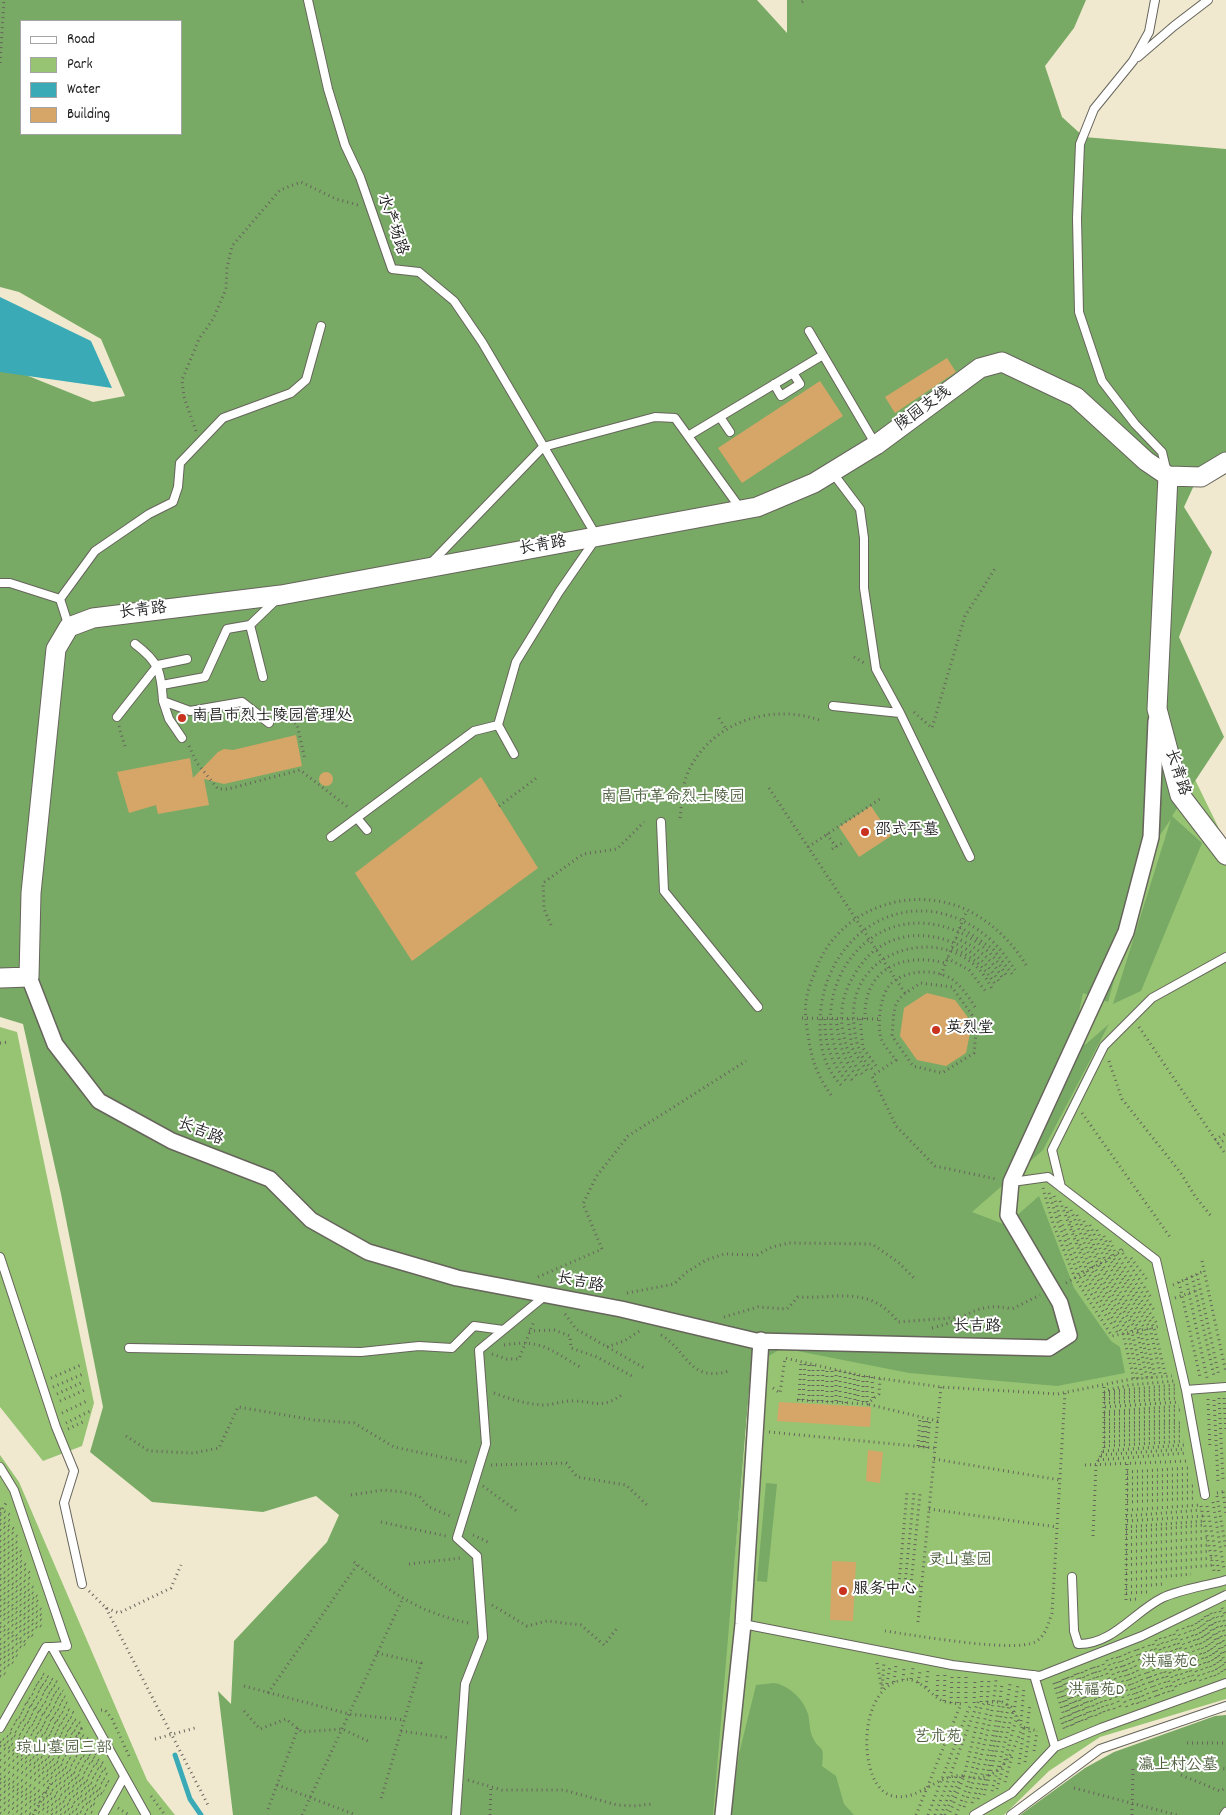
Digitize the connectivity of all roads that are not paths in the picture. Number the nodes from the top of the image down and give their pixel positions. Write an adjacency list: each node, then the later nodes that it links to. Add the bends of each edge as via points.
1 (308, 0): 16 (lane, 水产场路, via 328,89 345,145 392,270 419,272 454,301 482,342)
2 (1155, 0): 4 (lane, via 1149,32)
3 (1208, 0): 4 (lane)
4 (1133, 62): 21 (lane, via 1094,109 1080,144 1076,218 1079,312 1102,381 1135,424 1162,452)
5 (321, 326): 27 (lane, via 306,380 292,393 223,418 180,463 173,502 149,514 95,551)
6 (809, 332): 7 (lane)
7 (823, 355): 8 (lane); 10 (lane)
8 (793, 373): 9 (lane); 9 (lane, via 800,384 782,396)
9 (774, 384): 12 (lane)
10 (845, 392): 11 (lane); 15 (lane)
11 (836, 397)
12 (720, 417): 13 (lane); 14 (lane)
13 (730, 432)
14 (688, 436): 16 (lane, via 675,418 655,417); 20 (lane)
15 (876, 445): 19 (street, 陵园支线); 21 (street, 陵园支线, via 980,368 1002,362 1076,397 1146,461)
16 (543, 447): 23 (lane, 水产场路); 24 (lane)
17 (1226, 462): 21 (street, via 1201,477)
18 (723, 468): 20 (lane)
19 (832, 472): 22 (street, 陵园支线, via 814,484); 38 (lane, via 860,509 864,538 864,588 876,669)
20 (715, 473): 22 (lane)
21 (1168, 476): 37 (street, 长青路)
22 (744, 514): 23 (street, 陵园支线)
23 (597, 537): 24 (street, 长青路); 41 (lane, via 516,662)
24 (426, 568): 26 (street, 长青路)
25 (0, 583): 27 (lane, via 10,583)
26 (281, 595): 28 (lane); 29 (street, 长青路, via 93,618)
27 (60, 599): 29 (lane)
28 (250, 625): 33 (lane); 34 (lane, via 227,629 205,677)
29 (69, 627): 51 (street, via 56,649 31,893)
30 (134, 644): 32 (lane, via 152,656)
31 (186, 659): 32 (lane)
32 (158, 665): 34 (lane); 39 (lane)
33 (263, 678)
34 (162, 685): 35 (lane)
35 (163, 701): 40 (lane, via 190,711 242,702); 42 (lane, via 169,719)
36 (832, 706): 38 (lane)
37 (1157, 709): 48 (street, 长青路, via 1180,795); 54 (street, 长吉路, via 1151,837 1126,932)
38 (900, 713): 49 (lane)
39 (117, 717)
40 (269, 723)
41 (498, 725): 43 (lane); 44 (lane, via 474,731)
42 (182, 738)
43 (514, 754)
44 (357, 818): 46 (lane); 47 (lane)
45 (661, 822): 53 (lane, via 664,890)
46 (367, 830)
47 (331, 838)
48 (1226, 855)
49 (970, 857)
50 (1226, 957): 55 (lane, via 1152,998 1104,1046 1052,1150)
51 (29, 977): 52 (street); 57 (street, 长吉路, via 55,1044 99,1101 172,1141 270,1179 311,1220 368,1252 457,1278)
52 (0, 978)
53 (758, 1007)
54 (1011, 1182): 55 (lane, via 1047,1178); 59 (street, 长吉路, via 1008,1215 1060,1303 1069,1335 1049,1348)
55 (1064, 1189): 62 (lane, via 1076,1204 1092,1211 1156,1260)
56 (0, 1257): 67 (lane, via 57,1430 74,1471 64,1503)
57 (546, 1295): 58 (lane); 59 (street, 长吉路)
58 (503, 1330): 60 (lane, via 474,1326 452,1348 419,1346 361,1352); 80 (lane, via 479,1350 486,1444 458,1539 477,1556 483,1638 465,1684)
59 (761, 1340): 69 (street)
60 (129, 1348)
61 (1226, 1387): 62 (lane)
62 (1186, 1390): 64 (lane)
63 (0, 1467): 70 (lane, via 14,1490 67,1646)
64 (1203, 1494)
65 (1072, 1577): 66 (lane, via 1074,1631 1078,1644 1088,1644 1114,1633 1162,1598)
66 (1220, 1578)
67 (82, 1584)
68 (1226, 1595): 71 (lane, via 1129,1640 1040,1676)
69 (743, 1624): 71 (lane); 81 (street)
70 (52, 1647): 72 (lane, via 46,1647); 77 (lane, via 112,1756)
71 (986, 1669): 76 (lane, via 1051,1734)
72 (15, 1701): 74 (lane)
73 (1224, 1706): 82 (lane, via 1100,1750)
74 (0, 1710)
75 (1145, 1712): 76 (lane)
76 (1054, 1747): 78 (lane, via 1012,1793)
77 (113, 1795): 79 (lane)
78 (973, 1811)
79 (146, 1815)
80 (456, 1815)
81 (723, 1815)
82 (1011, 1815)
83 (1017, 1815): 84 (lane)
84 (1022, 1815)

